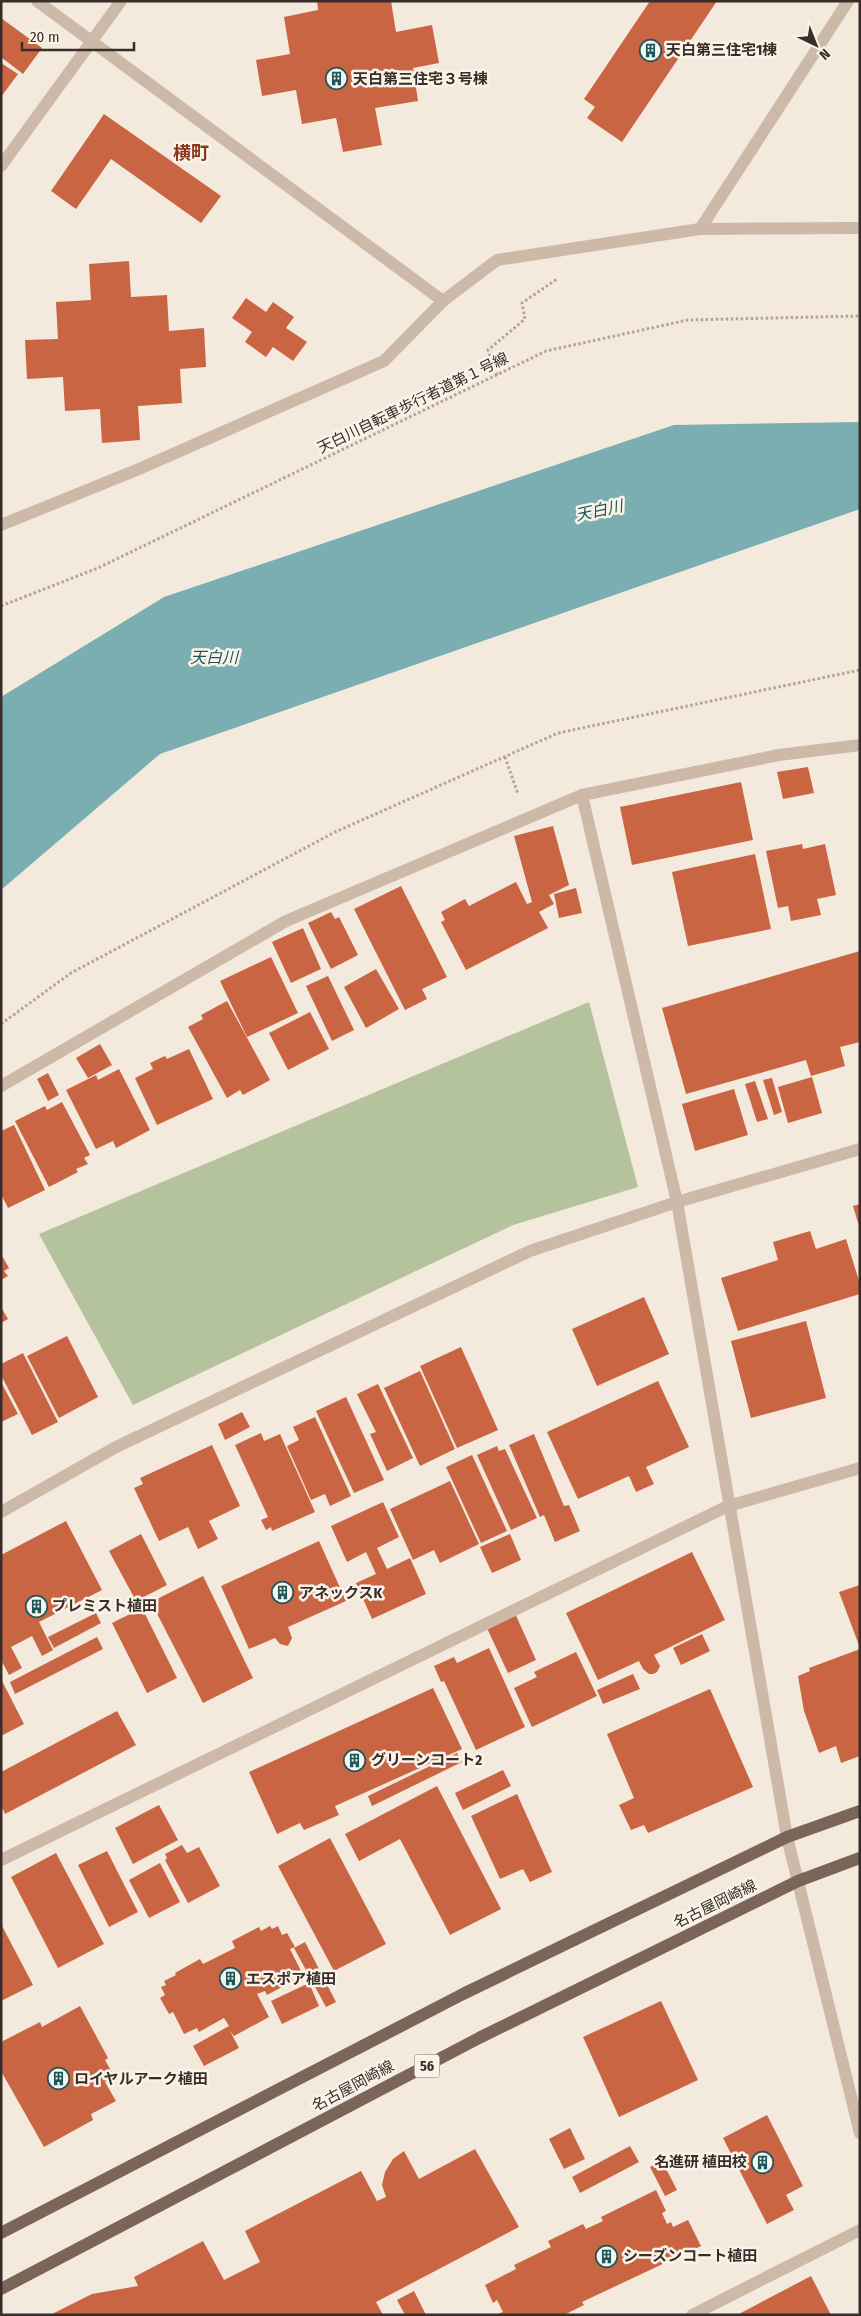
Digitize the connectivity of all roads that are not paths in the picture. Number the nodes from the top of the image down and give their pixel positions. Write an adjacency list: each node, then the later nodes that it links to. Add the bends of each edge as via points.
1 (37, 1): 4 (street)
2 (122, 1): 4 (street)
3 (848, 1): 7 (street)
4 (94, 42): 5 (street); 8 (street)
5 (1, 166)
6 (860, 228): 7 (street)
7 (700, 229): 8 (street, via 497,260)
8 (443, 301): 9 (street, via 384,362 139,469)
9 (1, 525)
10 (860, 745): 11 (street, via 779,755)
11 (582, 795): 12 (street, via 286,921); 14 (street)
12 (1, 1086)
13 (860, 1149): 14 (street)
14 (677, 1202): 16 (street); 17 (street, via 530,1251 116,1447)
15 (860, 1468): 16 (street)
16 (728, 1506): 19 (street); 21 (street)
17 (1, 1512)
18 (860, 1811): 19 (main road, 名古屋岡崎線)
19 (787, 1837): 22 (street); 25 (main road, 名古屋岡崎線, via 464,1994)
20 (860, 1858): 22 (main road, 名古屋岡崎線 / 56)
21 (1, 1860)
22 (798, 1881): 23 (street); 26 (main road, 名古屋岡崎線 / 56, via 478,2038)
23 (860, 2133)
24 (860, 2230): 27 (street)
25 (1, 2233)
26 (1, 2289)
27 (692, 2315)

